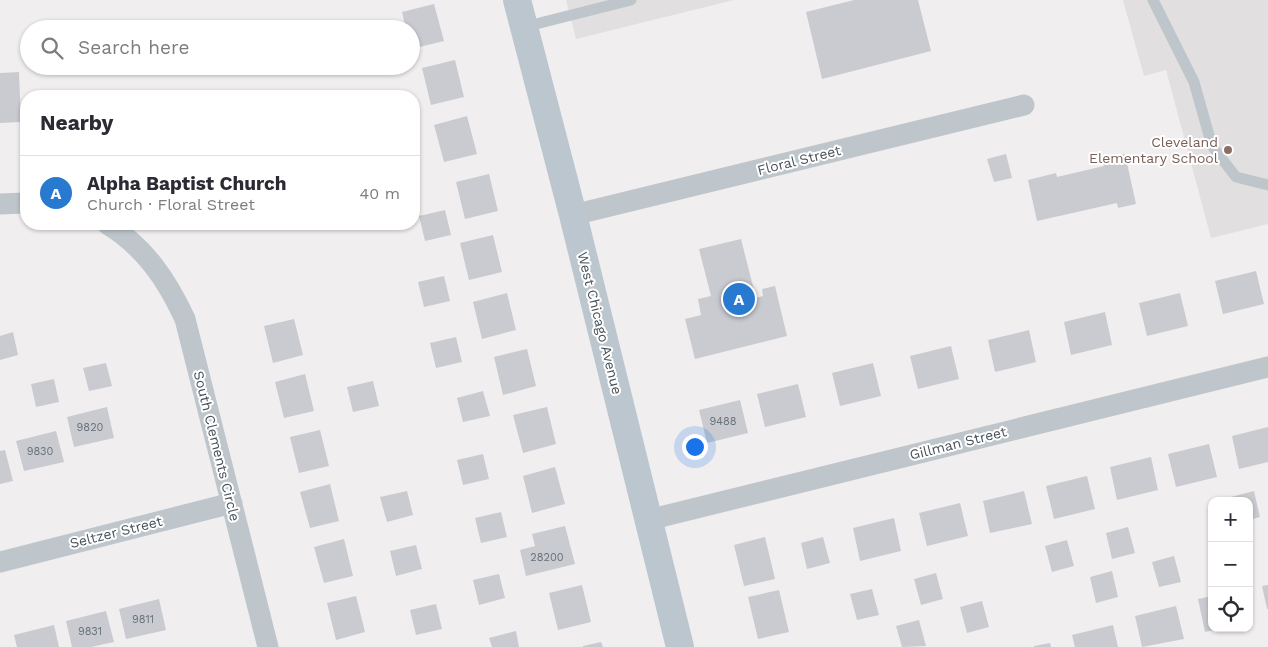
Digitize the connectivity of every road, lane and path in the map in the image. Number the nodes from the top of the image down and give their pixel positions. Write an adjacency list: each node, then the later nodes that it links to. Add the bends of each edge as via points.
1 (517, 0): 4 (street, West Chicago Avenue)
2 (631, 0): 4 (lane)
3 (1153, 0): 6 (lane, via 1194,82 1212,146 1236,177)
4 (524, 27): 9 (street, West Chicago Avenue)
5 (1024, 105): 9 (street, Floral Street)
6 (1268, 185)
7 (20, 203): 8 (street)
8 (0, 204)
9 (573, 215): 13 (street, West Chicago Avenue)
10 (115, 230): 12 (street, South Clements Circle, via 145,254 162,274 185,319)
11 (1268, 367): 13 (street, Gillman Street)
12 (232, 503): 14 (street, Seltzer Street); 15 (street, South Clements Circle)
13 (648, 520): 16 (street, West Chicago Avenue)
14 (0, 562)
15 (268, 647)
16 (680, 647)

